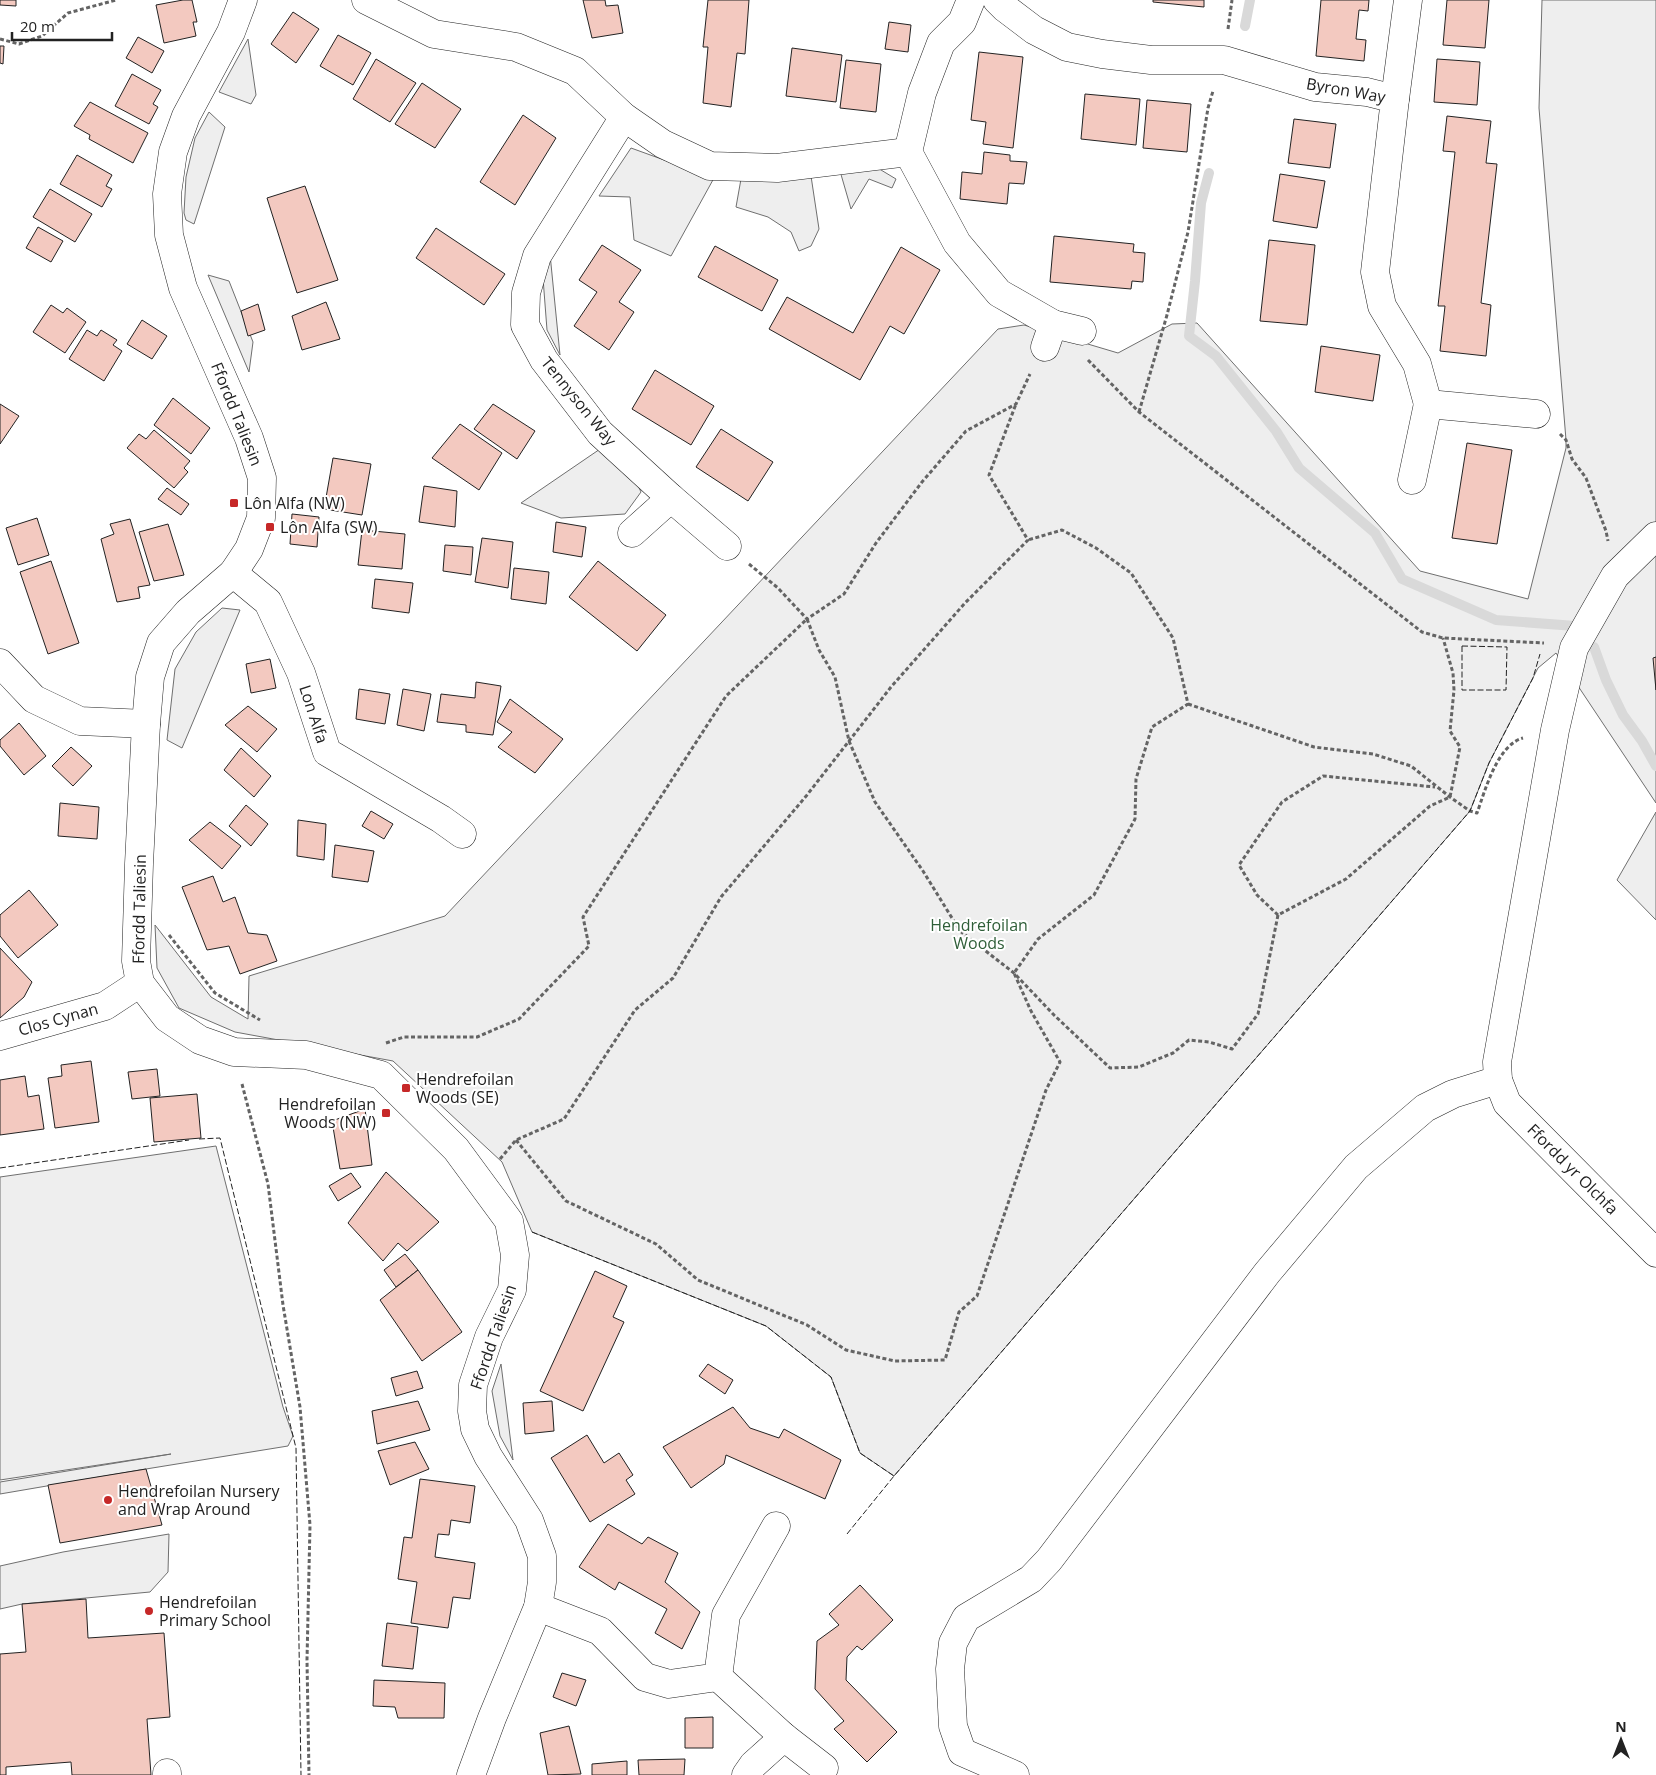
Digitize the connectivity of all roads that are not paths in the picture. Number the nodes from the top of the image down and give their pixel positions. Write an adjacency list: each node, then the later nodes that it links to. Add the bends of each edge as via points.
1 (243, 0): 17 (street, Ffordd Taliesin, via 231,32 186,116 173,152 167,194 169,234 183,288 249,438 262,478 261,518 249,549)
2 (366, 0): 7 (street, via 434,34 516,46 575,71)
3 (972, 0): 8 (street, via 962,22 941,43 922,93)
4 (997, 0): 6 (street, Byron Way, via 1034,30 1067,46 1151,60 1224,60 1314,87 1367,92)
5 (1408, 0): 6 (street)
6 (1394, 99): 10 (street, Byron Way, via 1375,272 1382,306 1417,364)
7 (624, 117): 8 (street, via 663,144 710,166 777,168); 13 (street, Tennyson Way, via 537,256 526,293 525,325 544,360 600,433)
8 (908, 152): 9 (street, via 957,243 999,293 1049,336)
9 (1082, 331)
10 (1428, 404): 11 (street); 12 (street, Byron Way)
11 (1536, 414)
12 (1412, 480)
13 (671, 498): 14 (street); 16 (street, Tennyson Way)
14 (632, 533)
15 (1656, 536): 23 (street, via 1615,576 1574,648 1555,730 1497,1062)
16 (727, 546)
17 (233, 573): 19 (street, Ffordd Taliesin, via 188,612 161,643 150,677); 20 (street, Lon Alfa, via 268,602 301,673 327,752)
18 (0, 663): 19 (street, via 34,699 80,721)
19 (146, 724): 21 (street, Ffordd Taliesin, via 137,899 136,961)
20 (462, 834)
21 (140, 983): 22 (street, Clos Cynan, via 105,1006); 26 (street, Ffordd Taliesin, via 167,1018 200,1040 234,1052 306,1055 381,1076 456,1149 509,1221 515,1254 512,1290 489,1337 473,1385 472,1411 475,1429 488,1456 529,1520 542,1556)
22 (0, 1036)
23 (1498, 1080): 24 (street, Ffordd yr Olchfa, via 1507,1103); 32 (street, via 1453,1094 1425,1108 1356,1167 1268,1274 1049,1560 1031,1579 966,1618 953,1643 950,1669 953,1726 962,1752)
24 (1656, 1253)
25 (776, 1526): 27 (street, via 726,1615)
26 (538, 1607): 27 (street, via 600,1630 645,1677 669,1684); 30 (street, Ffordd Taliesin)
27 (718, 1677): 28 (street)
28 (784, 1737): 29 (street); 31 (street)
29 (824, 1768)
30 (471, 1775)
31 (746, 1775)
32 (1016, 1775)

